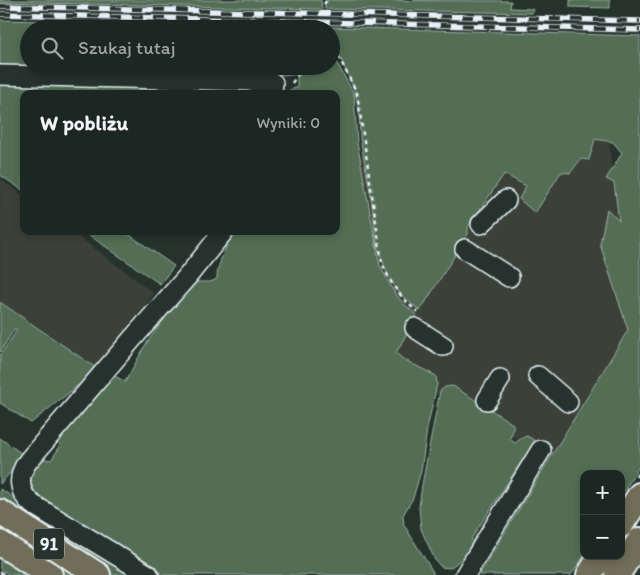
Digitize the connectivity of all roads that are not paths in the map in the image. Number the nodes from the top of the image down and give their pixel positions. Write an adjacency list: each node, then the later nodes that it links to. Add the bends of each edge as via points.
1 (0, 75): 2 (street, via 248,81)
2 (272, 88)
3 (506, 200): 4 (street)
4 (481, 224)
5 (221, 235): 23 (street, via 28,461 22,474 23,494 32,504)
6 (465, 249): 7 (street)
7 (509, 277)
8 (419, 322): 9 (street)
9 (443, 346)
10 (538, 376): 13 (street)
11 (500, 380): 12 (street)
12 (487, 400)
13 (568, 402)
14 (541, 450): 24 (street)
15 (640, 495): 17 (main road)
16 (0, 512): 22 (main road, 91)
17 (625, 519)
18 (0, 543): 21 (main road, 91)
19 (636, 547): 26 (main road)
20 (598, 560): 25 (main road)
21 (50, 575)
22 (98, 575)
23 (150, 575)
24 (465, 575)
25 (589, 575)
26 (618, 575)

